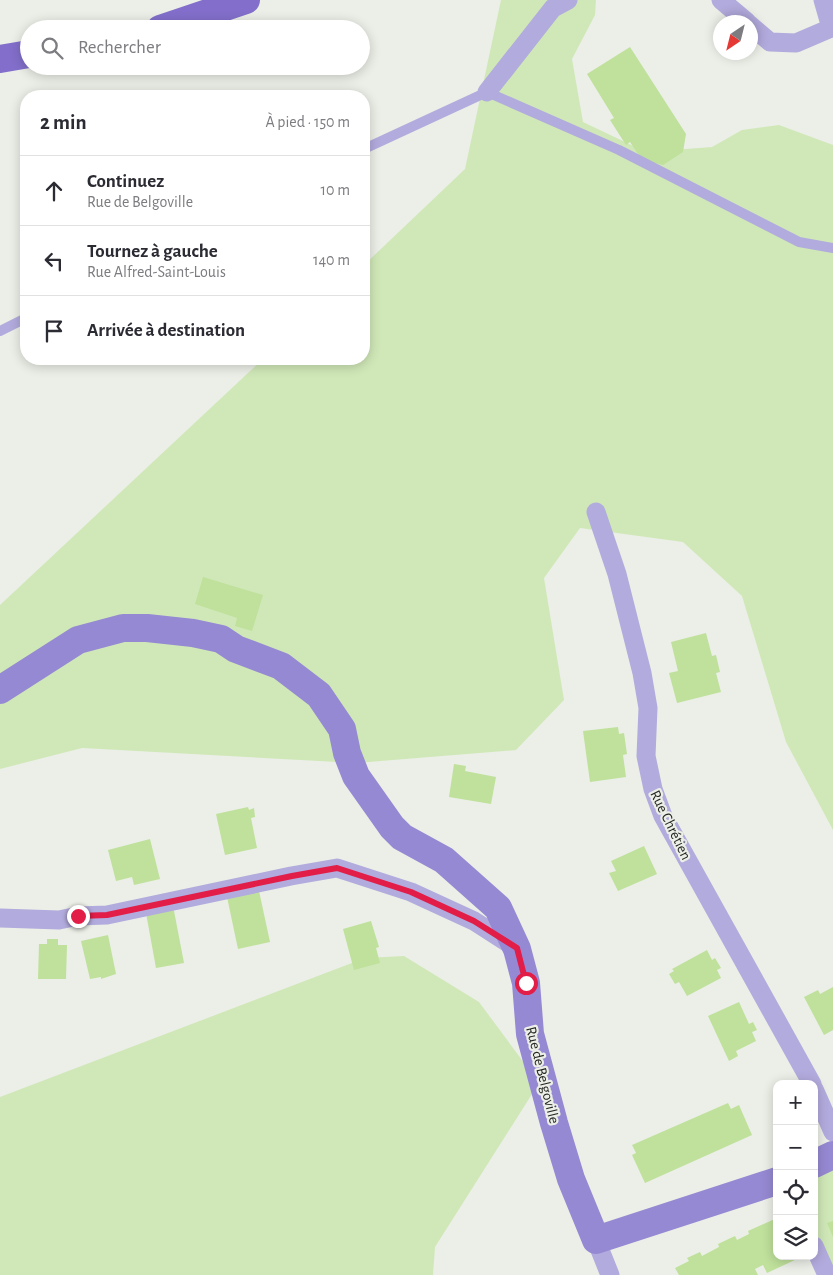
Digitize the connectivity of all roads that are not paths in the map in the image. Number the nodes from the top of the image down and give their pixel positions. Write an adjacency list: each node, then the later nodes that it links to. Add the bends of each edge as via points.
1 (246, 0): 6 (main road)
2 (568, 0): 11 (street, via 553,8)
3 (721, 0): 5 (street)
4 (823, 0): 7 (street)
5 (739, 15)
6 (187, 20)
7 (832, 30): 8 (street, via 796,43 770,42)
8 (758, 32)
9 (20, 56): 10 (main road)
10 (0, 60)
11 (487, 92): 12 (lane); 13 (lane, via 618,150 799,242)
12 (370, 146)
13 (833, 248)
14 (20, 321): 15 (lane)
15 (0, 331)
16 (596, 512): 20 (street, Rue Chrétien, via 617,574 642,672 648,708 646,756 653,789 664,816)
17 (0, 690): 19 (street, Rue de Belgoville, via 78,640 123,628 193,633 221,639 236,649 281,666 319,695 330,710 342,729 356,776 392,827 402,838 444,860 498,908)
18 (0, 918): 19 (street, via 59,920 107,915 337,868 411,892 474,921)
19 (517, 948): 26 (street, Rue de Belgoville, via 526,983 530,1034 554,1123 577,1195)
20 (810, 1080)
21 (818, 1098): 22 (street)
22 (833, 1132)
23 (833, 1155): 24 (street)
24 (818, 1162)
25 (773, 1182): 26 (street)
26 (596, 1240): 28 (street)
27 (818, 1254): 29 (street)
28 (610, 1275)
29 (828, 1275)

